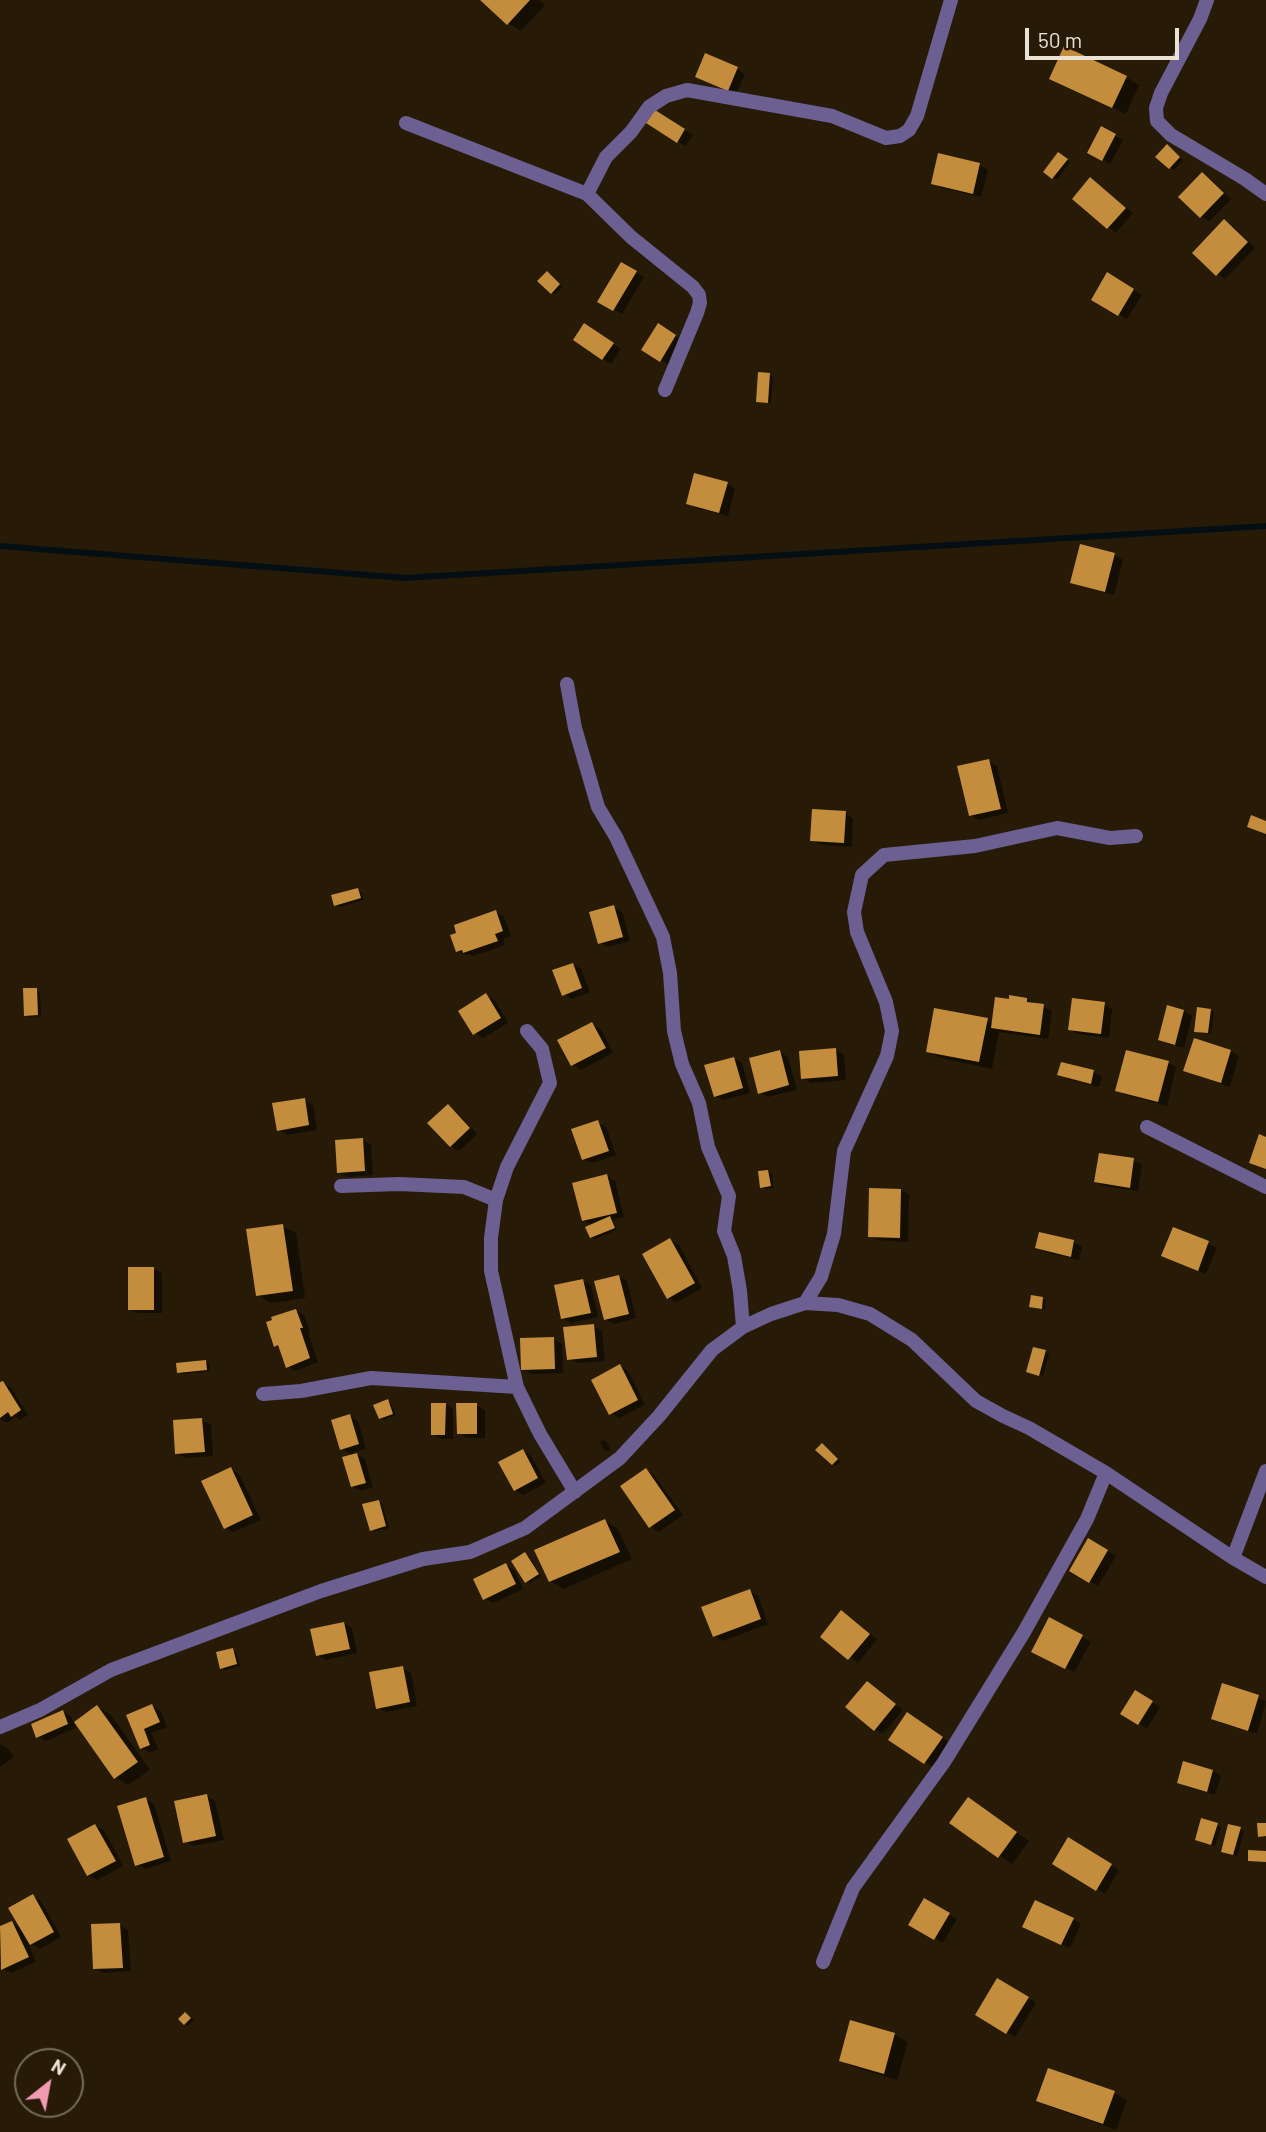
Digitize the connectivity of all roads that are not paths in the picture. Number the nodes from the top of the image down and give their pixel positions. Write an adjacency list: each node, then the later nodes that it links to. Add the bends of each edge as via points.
1 (951, 0): 4 (street, via 918,116 900,136 886,138 831,116 687,90 649,107 606,157)
2 (1207, 0): 5 (street, via 1161,93 1157,121 1171,135)
3 (406, 123): 4 (street)
4 (587, 194): 6 (street, via 699,295 697,313)
5 (1266, 194)
6 (665, 390)
7 (567, 684): 15 (street, via 598,807 663,937 682,1063 729,1196 724,1231 734,1256)
8 (1136, 836): 14 (street, via 1111,838 1057,828 975,846 884,855 862,875 854,912 886,1002 891,1031 887,1056 844,1151 834,1234 821,1277)
9 (527, 1031): 13 (street, via 542,1049 550,1083 507,1167)
10 (1147, 1127): 12 (street)
11 (341, 1186): 13 (street, via 464,1187)
12 (1266, 1187)
13 (496, 1200): 16 (street, via 491,1271)
14 (805, 1303): 15 (street); 19 (street, via 838,1305 870,1314 912,1340 976,1401)
15 (743, 1327): 20 (street, via 712,1350 620,1458)
16 (517, 1387): 17 (street, via 371,1378); 20 (street)
17 (263, 1394)
18 (1266, 1471): 21 (street)
19 (1106, 1473): 21 (street); 24 (street, via 1087,1519 1024,1632 944,1762 853,1888)
20 (575, 1492): 23 (street, via 525,1528 470,1552 423,1559 321,1591 111,1670)
21 (1233, 1558): 22 (street)
22 (1266, 1577)
23 (0, 1727)
24 (823, 1962)

